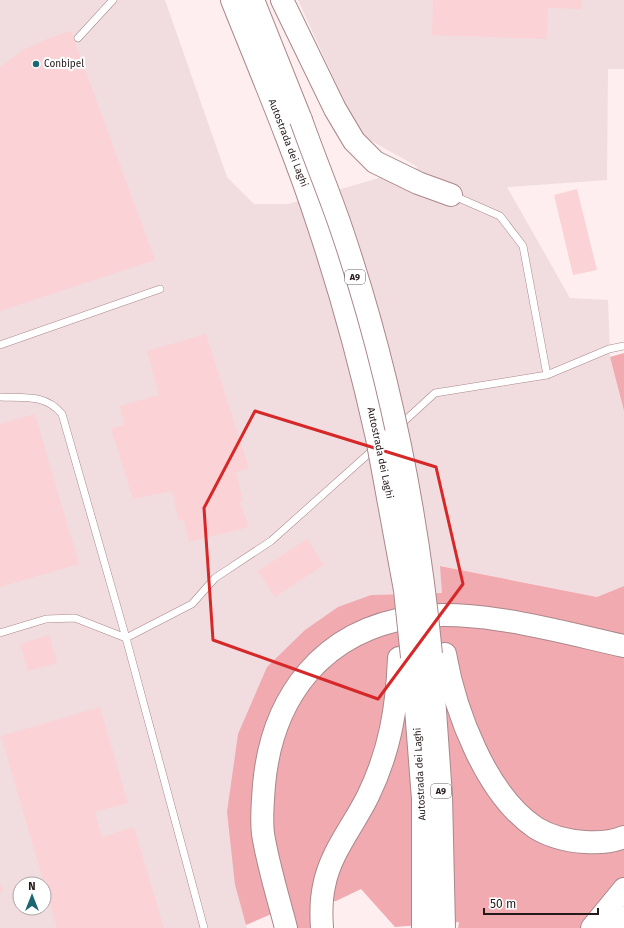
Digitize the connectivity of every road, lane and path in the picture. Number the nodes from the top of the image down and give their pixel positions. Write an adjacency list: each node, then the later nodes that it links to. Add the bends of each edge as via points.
1 (113, 0): 5 (lane)
2 (232, 0): 6 (highway, Autostrada dei Laghi / A9)
3 (253, 0): 6 (highway, Autostrada dei Laghi / A9)
4 (282, 0): 7 (highway, via 335,109 354,140 375,162 418,183)
5 (78, 38)
6 (291, 122): 13 (highway, Autostrada dei Laghi / A9, bridge, via 339,223 361,296 383,373)
7 (451, 195): 11 (lane, via 500,216 523,246)
8 (160, 289): 9 (lane)
9 (0, 345)
10 (624, 346): 11 (lane, via 609,349)
11 (547, 375): 13 (lane, via 435,393)
12 (0, 396): 15 (lane, via 38,398 54,405 62,414)
13 (386, 438): 15 (lane, via 271,541 215,578 192,604); 17 (highway, Autostrada dei Laghi / A9, bridge, via 424,588); 17 (highway, bridge, via 394,591)
14 (0, 633): 15 (lane, via 46,619 75,618)
15 (126, 638): 21 (lane)
16 (624, 646): 22 (highway, via 515,622 450,616 415,617 385,624 335,647 315,664 296,687 274,734 266,765 263,832)
17 (422, 656): 18 (highway, via 456,698 477,752 496,785 515,808 536,827 555,837 593,843); 23 (highway, via 398,692 392,733 368,796 334,857 324,884); 24 (highway, Autostrada dei Laghi / A9); 25 (highway, Autostrada dei Laghi / A9, via 441,796)
18 (624, 837)
19 (624, 889): 26 (highway)
20 (624, 918): 27 (highway)
21 (204, 928)
22 (286, 928)
23 (322, 928)
24 (422, 928)
25 (444, 928)
26 (592, 928)
27 (617, 928)

